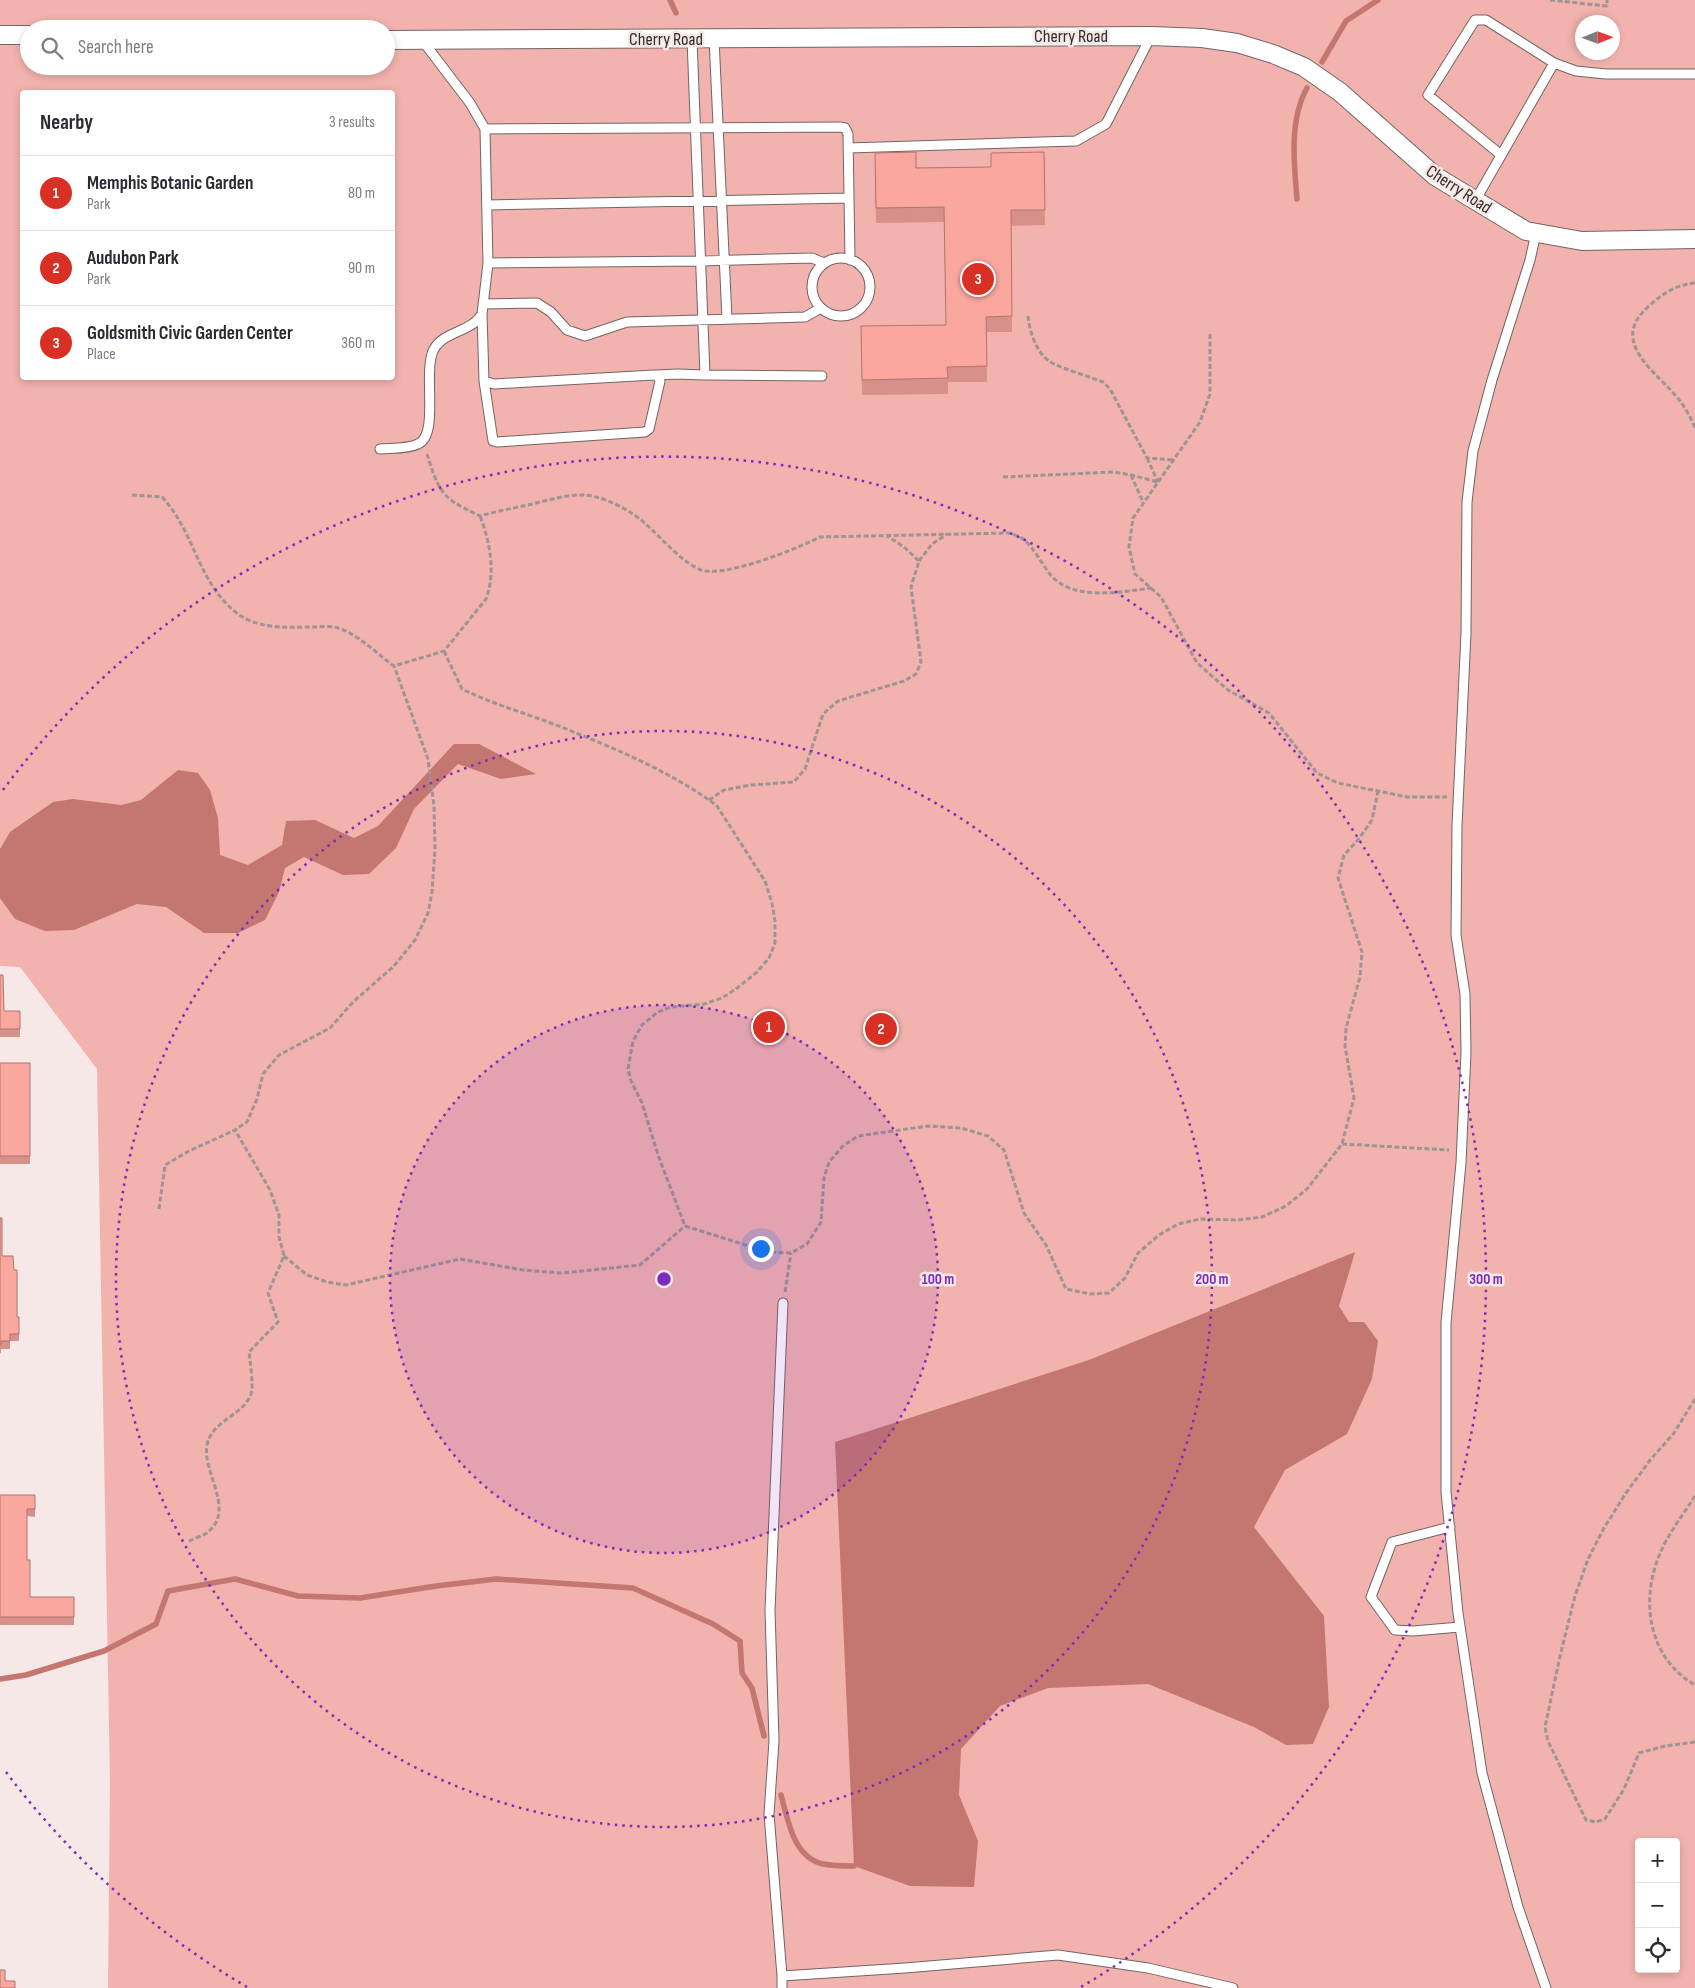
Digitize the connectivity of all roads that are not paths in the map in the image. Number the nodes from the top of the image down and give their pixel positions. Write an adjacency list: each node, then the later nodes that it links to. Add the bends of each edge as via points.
1 (0, 35): 2 (street)
2 (20, 35)
3 (1151, 36): 5 (street, Cherry Road); 13 (lane, via 1106,124 1076,141); 17 (street, Cherry Road, via 1236,43 1304,67 1340,92 1435,176)
4 (692, 38): 5 (street, Cherry Road); 7 (street, Cherry Road); 10 (lane)
5 (714, 38): 11 (lane)
6 (395, 40): 7 (street, Cherry Road)
7 (422, 40): 12 (lane, via 470,103)
8 (1554, 63): 9 (lane, via 1576,71 1598,73); 14 (lane); 14 (lane, via 1486,20 1475,20 1428,95)
9 (1695, 74)
10 (696, 127): 11 (lane); 12 (lane); 18 (lane)
11 (718, 127): 13 (lane, via 840,127 845,128 848,134); 16 (lane)
12 (485, 129): 19 (lane)
13 (848, 148): 15 (lane)
14 (1501, 155): 17 (lane)
15 (849, 198): 16 (lane); 22 (lane)
16 (721, 201): 18 (lane); 24 (lane)
17 (1475, 201): 20 (street, Cherry Road, via 1526,231)
18 (699, 202): 19 (lane); 23 (lane)
19 (487, 205): 25 (lane)
20 (1536, 233): 21 (street, Cherry Road, via 1582,241); 37 (lane, via 1473,451 1467,502 1456,935 1465,994 1466,1052 1462,1151 1446,1323 1446,1492)
21 (1695, 239)
22 (850, 260): 26 (lane, via 834,259); 27 (lane, via 867,274 869,294 865,303 850,315 831,315)
23 (701, 261): 24 (lane); 25 (lane); 30 (lane)
24 (724, 261): 26 (lane, via 812,258); 29 (lane)
25 (488, 263): 28 (lane)
26 (824, 263): 27 (lane, via 814,276 812,285 812,294)
27 (821, 308): 29 (lane, via 806,317)
28 (482, 309): 30 (lane, via 537,303 551,312 567,330 585,336 627,322); 34 (lane); 35 (lane, via 478,321 439,342 431,355 429,432 423,441 418,445)
29 (727, 319): 30 (lane)
30 (704, 321): 32 (lane)
31 (657, 375): 32 (lane); 34 (lane, via 494,384); 34 (lane, via 660,381 658,395 649,429 645,432 497,442 491,436)
32 (705, 376): 33 (lane)
33 (822, 376)
34 (484, 381)
35 (380, 449)
36 (783, 1303): 39 (lane, via 771,1600 774,1741 769,1814)
37 (1450, 1527): 38 (lane); 38 (lane, via 1392,1542 1371,1597 1395,1630)
38 (1460, 1627): 42 (lane, via 1482,1773 1518,1907)
39 (782, 1976): 40 (lane); 41 (lane, via 1058,1956 1148,1968)
40 (782, 1988)
41 (1233, 1988)
42 (1546, 1988)

